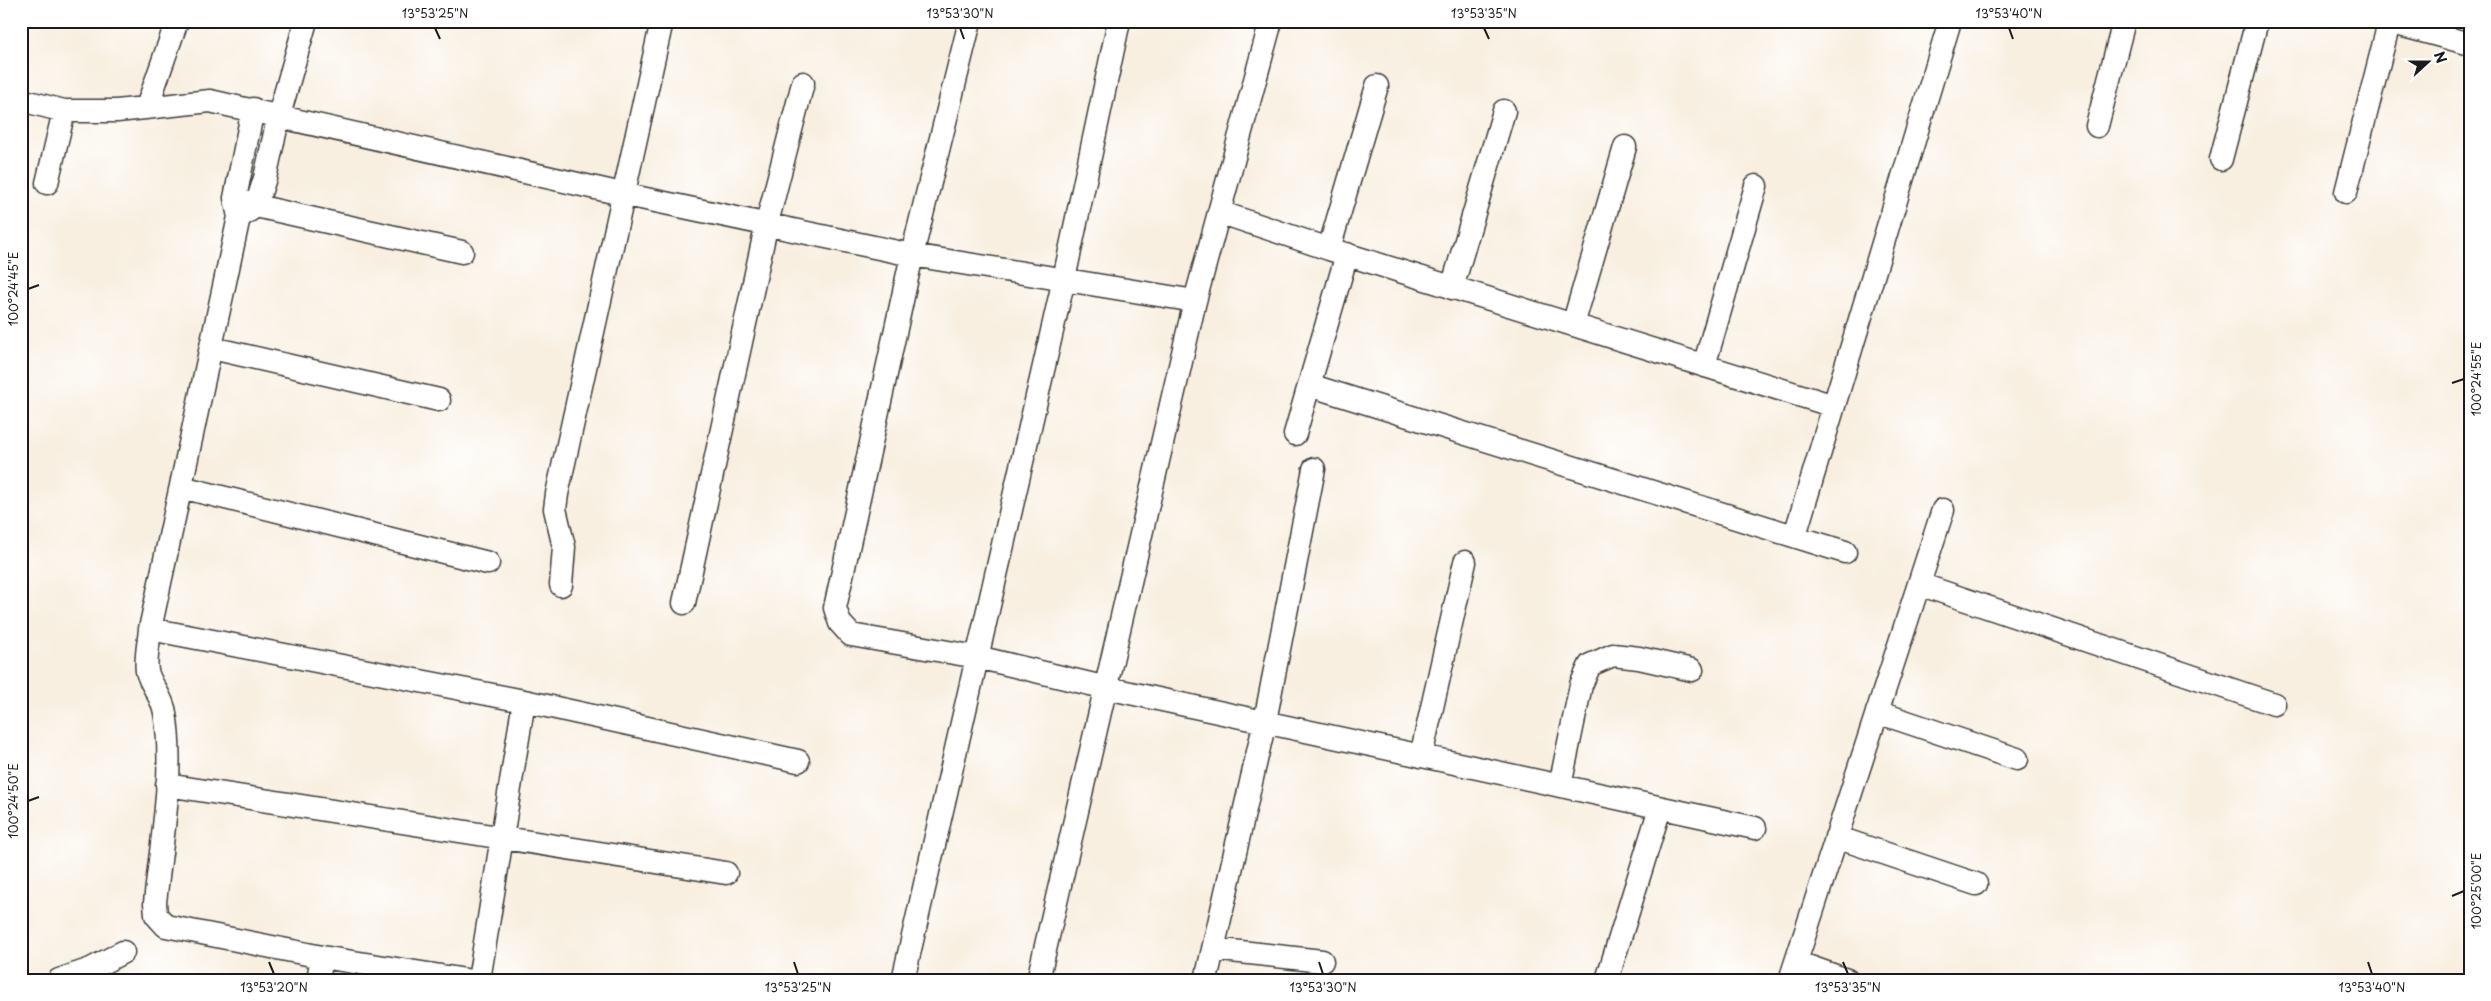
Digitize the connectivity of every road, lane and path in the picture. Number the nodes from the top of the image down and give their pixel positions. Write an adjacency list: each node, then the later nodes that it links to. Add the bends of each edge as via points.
1 (177, 21): 15 (street)
2 (306, 21): 19 (street)
3 (662, 21): 26 (street)
4 (970, 21): 32 (street)
5 (1119, 21): 33 (street)
6 (1271, 21): 28 (street)
7 (1950, 21): 41 (street)
8 (2124, 21): 20 (street)
9 (2257, 21): 22 (street)
10 (2387, 22): 11 (street); 25 (street)
11 (2470, 44)
12 (803, 83): 29 (street)
13 (1377, 86): 31 (street)
14 (21, 100): 17 (street)
15 (147, 107): 16 (street, via 210,101); 17 (street)
16 (253, 109): 19 (street); 27 (street)
17 (64, 110): 23 (street)
18 (1504, 111): 34 (street)
19 (279, 115): 26 (street); 27 (street, via 265,178)
20 (2097, 126)
21 (1625, 147): 36 (street)
22 (2221, 159)
23 (47, 182)
24 (1756, 186): 38 (street)
25 (2346, 192)
26 (622, 194): 29 (street); 51 (street, via 556,494 555,509 564,547)
27 (243, 207): 30 (street); 37 (street)
28 (1219, 212): 31 (street); 35 (street)
29 (767, 223): 32 (street); 52 (street)
30 (462, 252)
31 (1338, 252): 34 (street); 39 (street)
32 (912, 255): 33 (street); 54 (street, via 835,608 840,622 851,635)
33 (1064, 279): 35 (street); 54 (street)
34 (1452, 288): 36 (street)
35 (1195, 301): 56 (street)
36 (1573, 325): 38 (street)
37 (212, 348): 40 (street); 44 (street)
38 (1704, 366): 41 (street)
39 (1309, 385): 42 (street); 46 (street)
40 (439, 400)
41 (1834, 406): 46 (street)
42 (1295, 434)
43 (1314, 469): 60 (street)
44 (181, 487): 49 (street); 53 (street)
45 (1943, 510): 50 (street)
46 (1795, 535): 47 (street)
47 (1845, 552)
48 (1465, 562): 61 (street)
49 (488, 563)
50 (1918, 584): 58 (street); 59 (street)
51 (560, 585)
52 (684, 603)
53 (150, 629): 57 (street); 64 (street, via 147,671 165,712)
54 (977, 657): 56 (street); 81 (street)
55 (1692, 670): 65 (street, via 1613,655 1590,665 1581,685)
56 (1107, 688): 60 (street); 82 (street)
57 (524, 701): 63 (street); 69 (street)
58 (2274, 704)
59 (1878, 712): 62 (street); 68 (street)
60 (1265, 721): 61 (street); 72 (street)
61 (1420, 756): 65 (street)
62 (2017, 758)
63 (798, 761)
64 (167, 785): 69 (street); 74 (street, via 156,916 166,926)
65 (1560, 786): 66 (street)
66 (1660, 808): 67 (street); 84 (street)
67 (1755, 828)
68 (1836, 837): 71 (street); 76 (street)
69 (503, 838): 70 (street); 80 (street)
70 (726, 873)
71 (1976, 884)
72 (1213, 950): 75 (street); 83 (street)
73 (123, 952): 77 (street, via 91,969)
74 (322, 957): 78 (street); 79 (street)
75 (1322, 961)
76 (1793, 971): 85 (street)
77 (59, 980)
78 (318, 980)
79 (466, 980)
80 (479, 980)
81 (903, 980)
82 (1038, 980)
83 (1206, 980)
84 (1607, 980)
85 (1847, 980)

